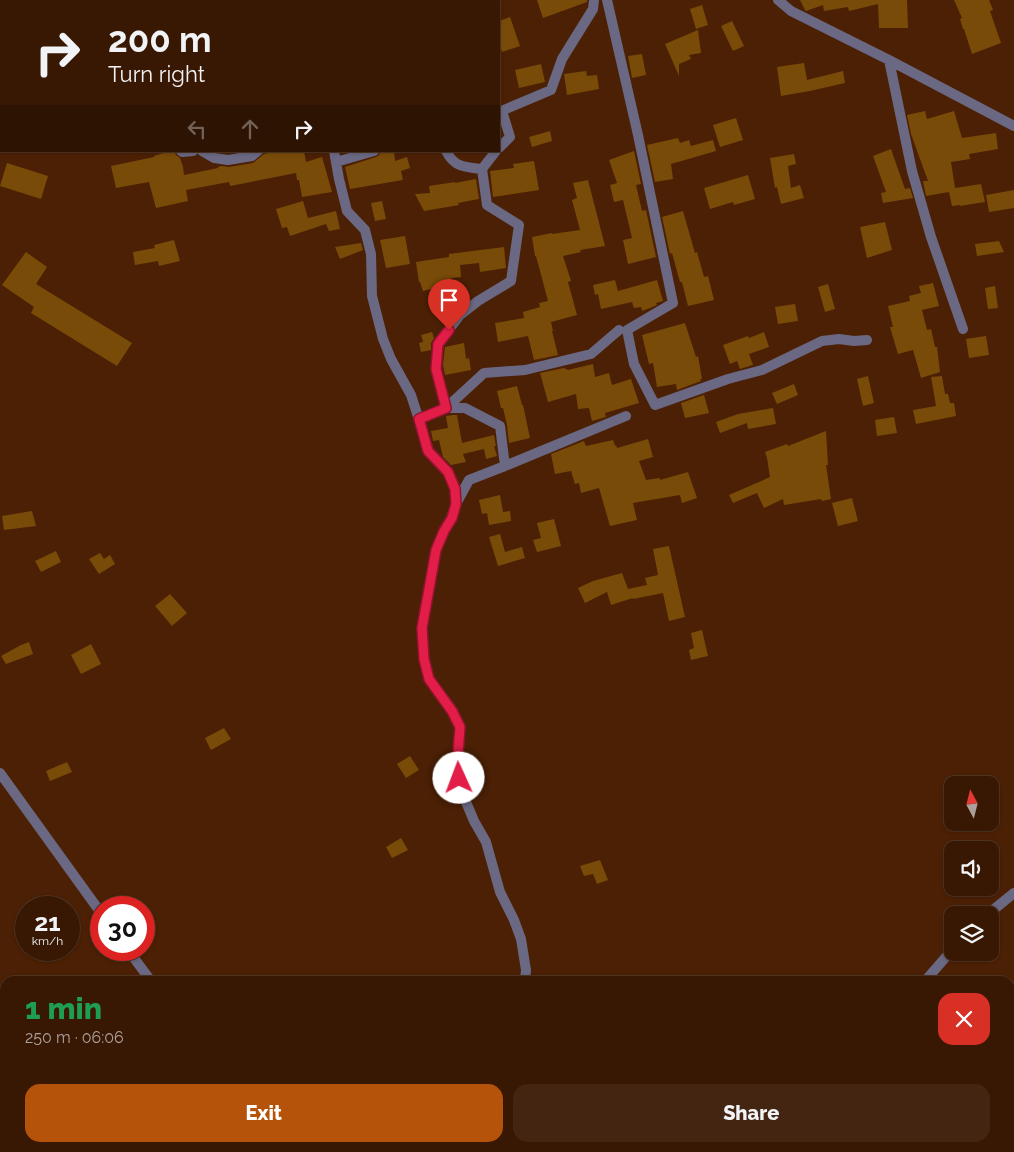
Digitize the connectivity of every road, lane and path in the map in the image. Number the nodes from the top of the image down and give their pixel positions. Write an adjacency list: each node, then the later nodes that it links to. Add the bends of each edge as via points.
1 (594, 0): 5 (street, via 593,9 562,59 551,90)
2 (607, 0): 17 (street, via 673,303 627,330 634,364 655,406 762,370 812,345 839,339)
3 (778, 0): 4 (street, via 791,11)
4 (889, 60): 6 (street); 15 (street, via 912,171)
5 (500, 112): 7 (street, via 510,137)
6 (1014, 126)
7 (500, 147)
8 (204, 152): 9 (street, via 228,160 252,156)
9 (257, 152)
10 (366, 152): 13 (street)
11 (446, 152): 14 (street, via 451,161)
12 (495, 152): 14 (street)
13 (335, 156): 20 (street, via 347,211 365,230 371,254 372,296 383,339 411,395)
14 (482, 169): 18 (street, via 487,205 519,225 511,280 460,316 438,344 436,369)
15 (962, 329)
16 (619, 330): 18 (street, via 591,354 524,370 484,373)
17 (867, 340)
18 (446, 408): 20 (street); 21 (street, via 464,408 500,426)
19 (626, 416): 21 (street)
20 (419, 419): 22 (street, via 428,451 448,472 455,489)
21 (505, 466): 22 (street, via 469,480)
22 (456, 504): 30 (street, via 436,550 422,628 424,659 429,679 460,727 457,766 461,790 486,842 500,892 521,939)
23 (0, 773): 25 (street)
24 (1014, 893): 26 (street)
25 (90, 898)
26 (998, 906)
27 (944, 959): 31 (street)
28 (136, 961): 29 (street)
29 (147, 976)
30 (525, 976)
31 (929, 976)

